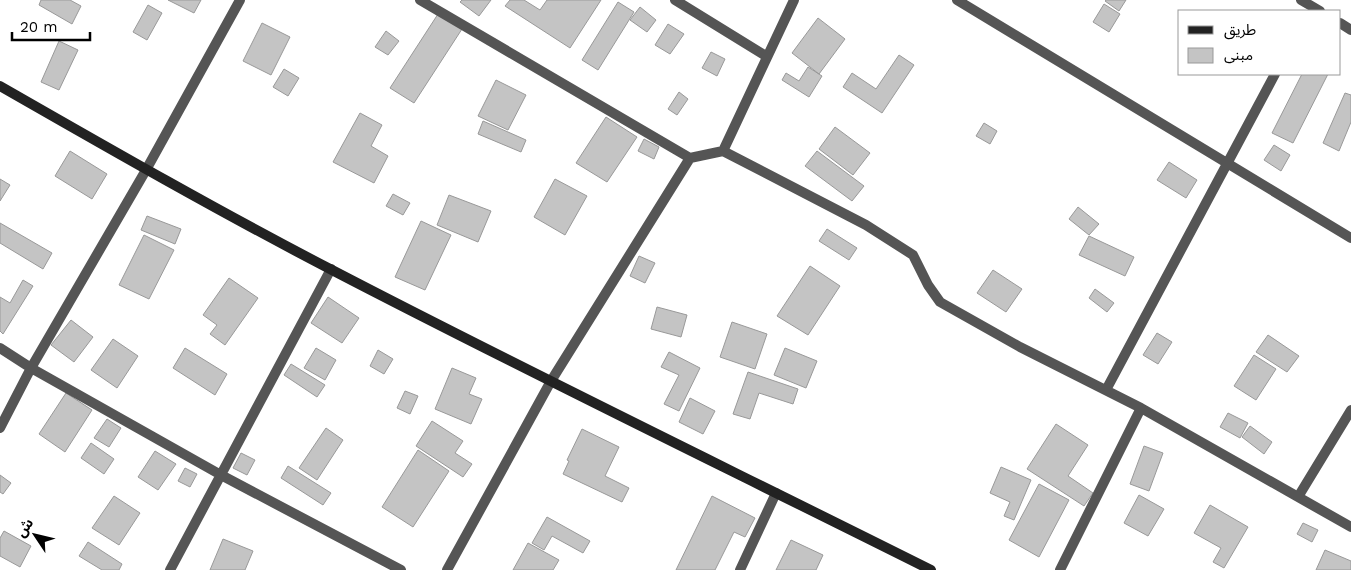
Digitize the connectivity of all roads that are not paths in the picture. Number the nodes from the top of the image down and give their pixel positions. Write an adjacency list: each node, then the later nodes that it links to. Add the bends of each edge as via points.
1 (240, 0): 14 (street)
2 (420, 0): 12 (street)
3 (675, 0): 8 (street)
4 (794, 0): 8 (street)
5 (957, 0): 13 (street)
6 (1301, 0): 7 (street)
7 (1313, 7)
8 (766, 56): 11 (street)
9 (1273, 75): 13 (street)
10 (0, 86): 14 (main road)
11 (723, 151): 12 (street); 20 (street, via 886,237 913,254 940,302)
12 (690, 158): 19 (street)
13 (1226, 163): 15 (street); 20 (street)
14 (146, 170): 16 (main road); 18 (street)
15 (1351, 238)
16 (331, 269): 19 (main road); 24 (street)
17 (0, 348): 18 (street)
18 (31, 368): 23 (street); 24 (street)
19 (551, 381): 25 (main road); 30 (street)
20 (1106, 390): 21 (street)
21 (1141, 408): 26 (street); 33 (street)
22 (1351, 410): 26 (street)
23 (0, 428)
24 (221, 475): 28 (street); 29 (street)
25 (776, 493): 31 (street); 32 (main road)
26 (1298, 497): 27 (street)
27 (1351, 527)
28 (170, 570)
29 (401, 570)
30 (447, 570)
31 (740, 570)
32 (931, 570)
33 (1060, 570)

